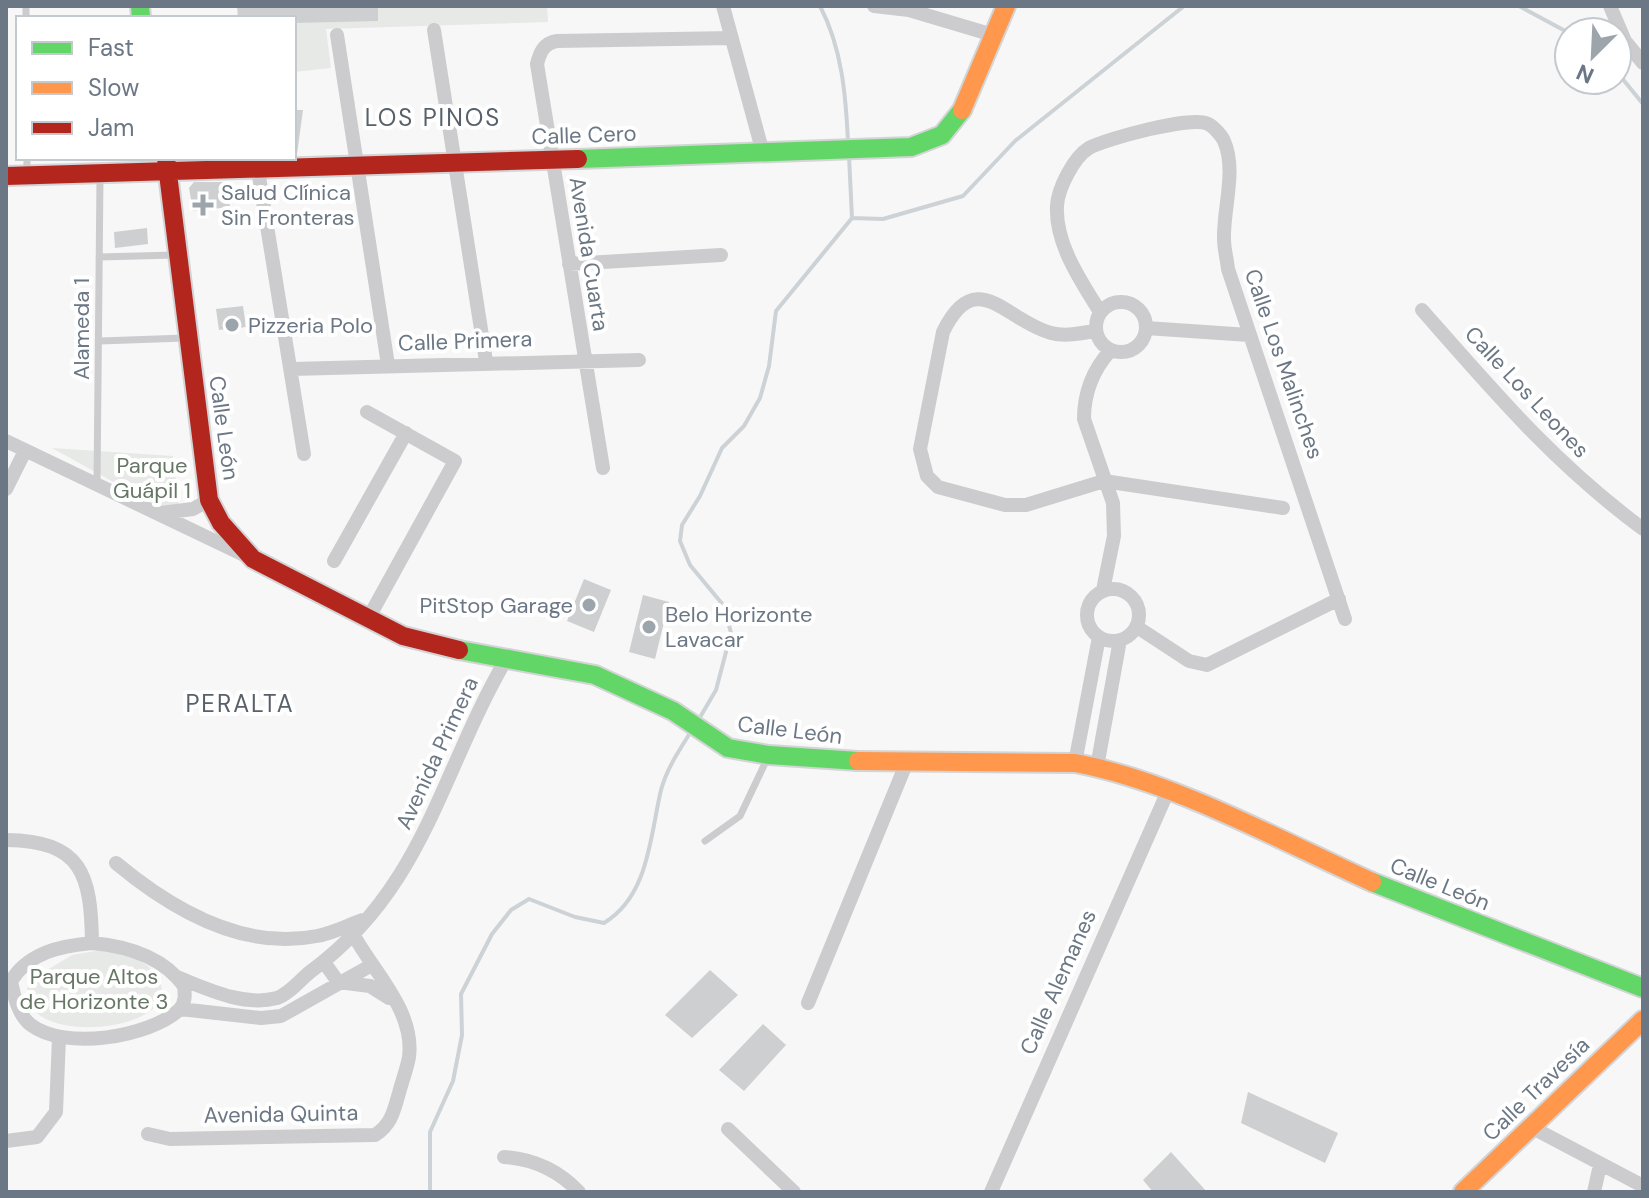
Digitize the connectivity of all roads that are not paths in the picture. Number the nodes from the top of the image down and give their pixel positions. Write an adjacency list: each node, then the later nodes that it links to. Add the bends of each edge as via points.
1 (723, 6): 8 (street)
2 (874, 6): 7 (street, via 909,10)
3 (1006, 6): 7 (main road, Calle Cero)
4 (1610, 6): 9 (street, via 1625,41)
5 (434, 30): 12 (street)
6 (337, 35): 15 (street)
7 (993, 35): 10 (main road, Calle Cero, via 960,114 942,135 911,147)
8 (732, 38): 10 (street); 11 (street, Avenida Cuarta, via 557,41 544,47 537,64)
9 (1643, 63)
10 (763, 153): 11 (main road, Calle Cero)
11 (551, 160): 12 (main road, Calle Cero); 22 (street, Avenida Cuarta)
12 (455, 163): 15 (main road, Calle Cero); 33 (street)
13 (257, 164): 14 (main road, Calle Cero); 15 (main road, Calle Cero); 35 (street)
14 (167, 165): 17 (main road, Calle Cero); 19 (main road, Calle León)
15 (356, 165): 34 (street)
16 (27, 167): 17 (main road, Calle Cero); 18 (main road, Calle Cero)
17 (100, 174): 21 (lane, Alameda 1)
18 (6, 176)
19 (177, 254): 21 (lane); 28 (main road, Calle León)
20 (721, 255): 22 (street)
21 (99, 257): 29 (lane, Alameda 1)
22 (569, 264): 31 (street, Avenida Cuarta)
23 (1422, 310): 48 (street, Calle Los Leones, via 1525,428 1587,487)
24 (1100, 312): 25 (street, via 1113,303 1129,303 1141,312); 26 (street); 27 (street, Calle Los Malinches, via 1074,271 1060,231 1057,205 1075,164 1089,148 1189,120 1208,124 1223,139 1228,158 1223,239)
25 (1146, 328): 27 (street); 30 (street, via 1135,349)
26 (1095, 331): 30 (street); 42 (street, via 1052,333 989,300 963,304 943,332 920,449 921,464 938,487 1005,505 1026,505)
27 (1249, 335): 52 (street, Calle Los Malinches)
28 (187, 338): 29 (lane); 45 (main road, Calle León)
29 (100, 341): 43 (lane, Alameda 1)
30 (1110, 351): 42 (street, via 1084,404)
31 (583, 360): 32 (street, Calle Primera); 33 (street, Calle Primera); 41 (street, Avenida Cuarta)
32 (639, 360)
33 (486, 361): 34 (street, Calle Primera)
34 (388, 365): 35 (street, Calle Primera)
35 (292, 369): 40 (street)
36 (367, 412): 37 (street)
37 (406, 433): 50 (street); 53 (street, via 455,461)
38 (6, 441): 39 (street)
39 (25, 451): 43 (street); 44 (street)
40 (304, 454)
41 (603, 468)
42 (1104, 481): 46 (street); 51 (street, via 1115,519)
43 (97, 483): 47 (street)
44 (6, 489)
45 (209, 500): 47 (street, via 193,509); 49 (main road, Calle León, via 221,523)
46 (1283, 508)
47 (161, 513): 49 (street)
48 (1643, 529)
49 (253, 559): 53 (main road, Calle León)
50 (334, 561)
51 (1103, 590): 55 (street, via 1130,594 1139,609); 56 (street, via 1091,599 1087,616)
52 (1339, 599): 54 (street, Calle Los Malinches); 55 (street, via 1216,664 1189,661)
53 (368, 619): 58 (main road, Calle León, via 444,647)
54 (1345, 619)
55 (1137, 627): 57 (street)
56 (1099, 637): 57 (street); 60 (street)
57 (1120, 640): 62 (street)
58 (508, 656): 59 (main road, Calle León, via 595,675 673,711 728,748); 67 (street, Avenida Primera, via 477,708 420,845)
59 (769, 755): 61 (main road, Calle León); 65 (lane, via 740,816)
60 (1075, 763): 61 (main road, Calle León); 62 (main road, Calle León)
61 (906, 764): 77 (street)
62 (1097, 767): 63 (main road, Calle León)
63 (1168, 791): 75 (main road, Calle León, via 1397,893); 91 (street, Calle Alemanes)
64 (6, 840): 69 (street, via 42,841 63,851 91,897)
65 (705, 841)
66 (116, 863): 67 (street, via 161,897 247,934 301,939)
67 (371, 917): 68 (street, Avenida Primera)
68 (353, 934): 70 (street, Avenida Primera); 71 (street, Avenida Quinta)
69 (92, 943): 72 (street, Avenida Primera, via 141,954); 73 (street, Avenida Primera, via 41,954)
70 (324, 962): 72 (street, Avenida Primera, via 280,997 254,1001); 74 (street)
71 (370, 966): 74 (street); 79 (street, Avenida Quinta)
72 (177, 977): 78 (street, via 184,986)
73 (8, 980): 76 (street, Avenida Primera)
74 (338, 982): 78 (street, via 281,1016); 79 (street, via 379,990)
75 (1643, 988)
76 (10, 997): 81 (street, Avenida Primera, via 32,1026)
77 (808, 1003)
78 (180, 1009): 81 (street, Avenida Primera, via 124,1034 85,1040)
79 (399, 1010): 84 (street, Avenida Quinta, via 409,1033 409,1057 393,1116 375,1135 170,1139)
80 (1643, 1020): 82 (main road, Calle Travesía)
81 (59, 1037): 85 (street, via 56,1112 37,1137)
82 (1531, 1127): 87 (street); 92 (main road, Calle Travesía)
83 (728, 1129): 90 (street)
84 (148, 1134)
85 (6, 1141)
86 (504, 1157): 89 (street, via 548,1168)
87 (1600, 1165): 88 (street); 93 (street)
88 (1643, 1186)
89 (579, 1192)
90 (794, 1192)
91 (991, 1192)
92 (1463, 1192)
93 (1594, 1192)

